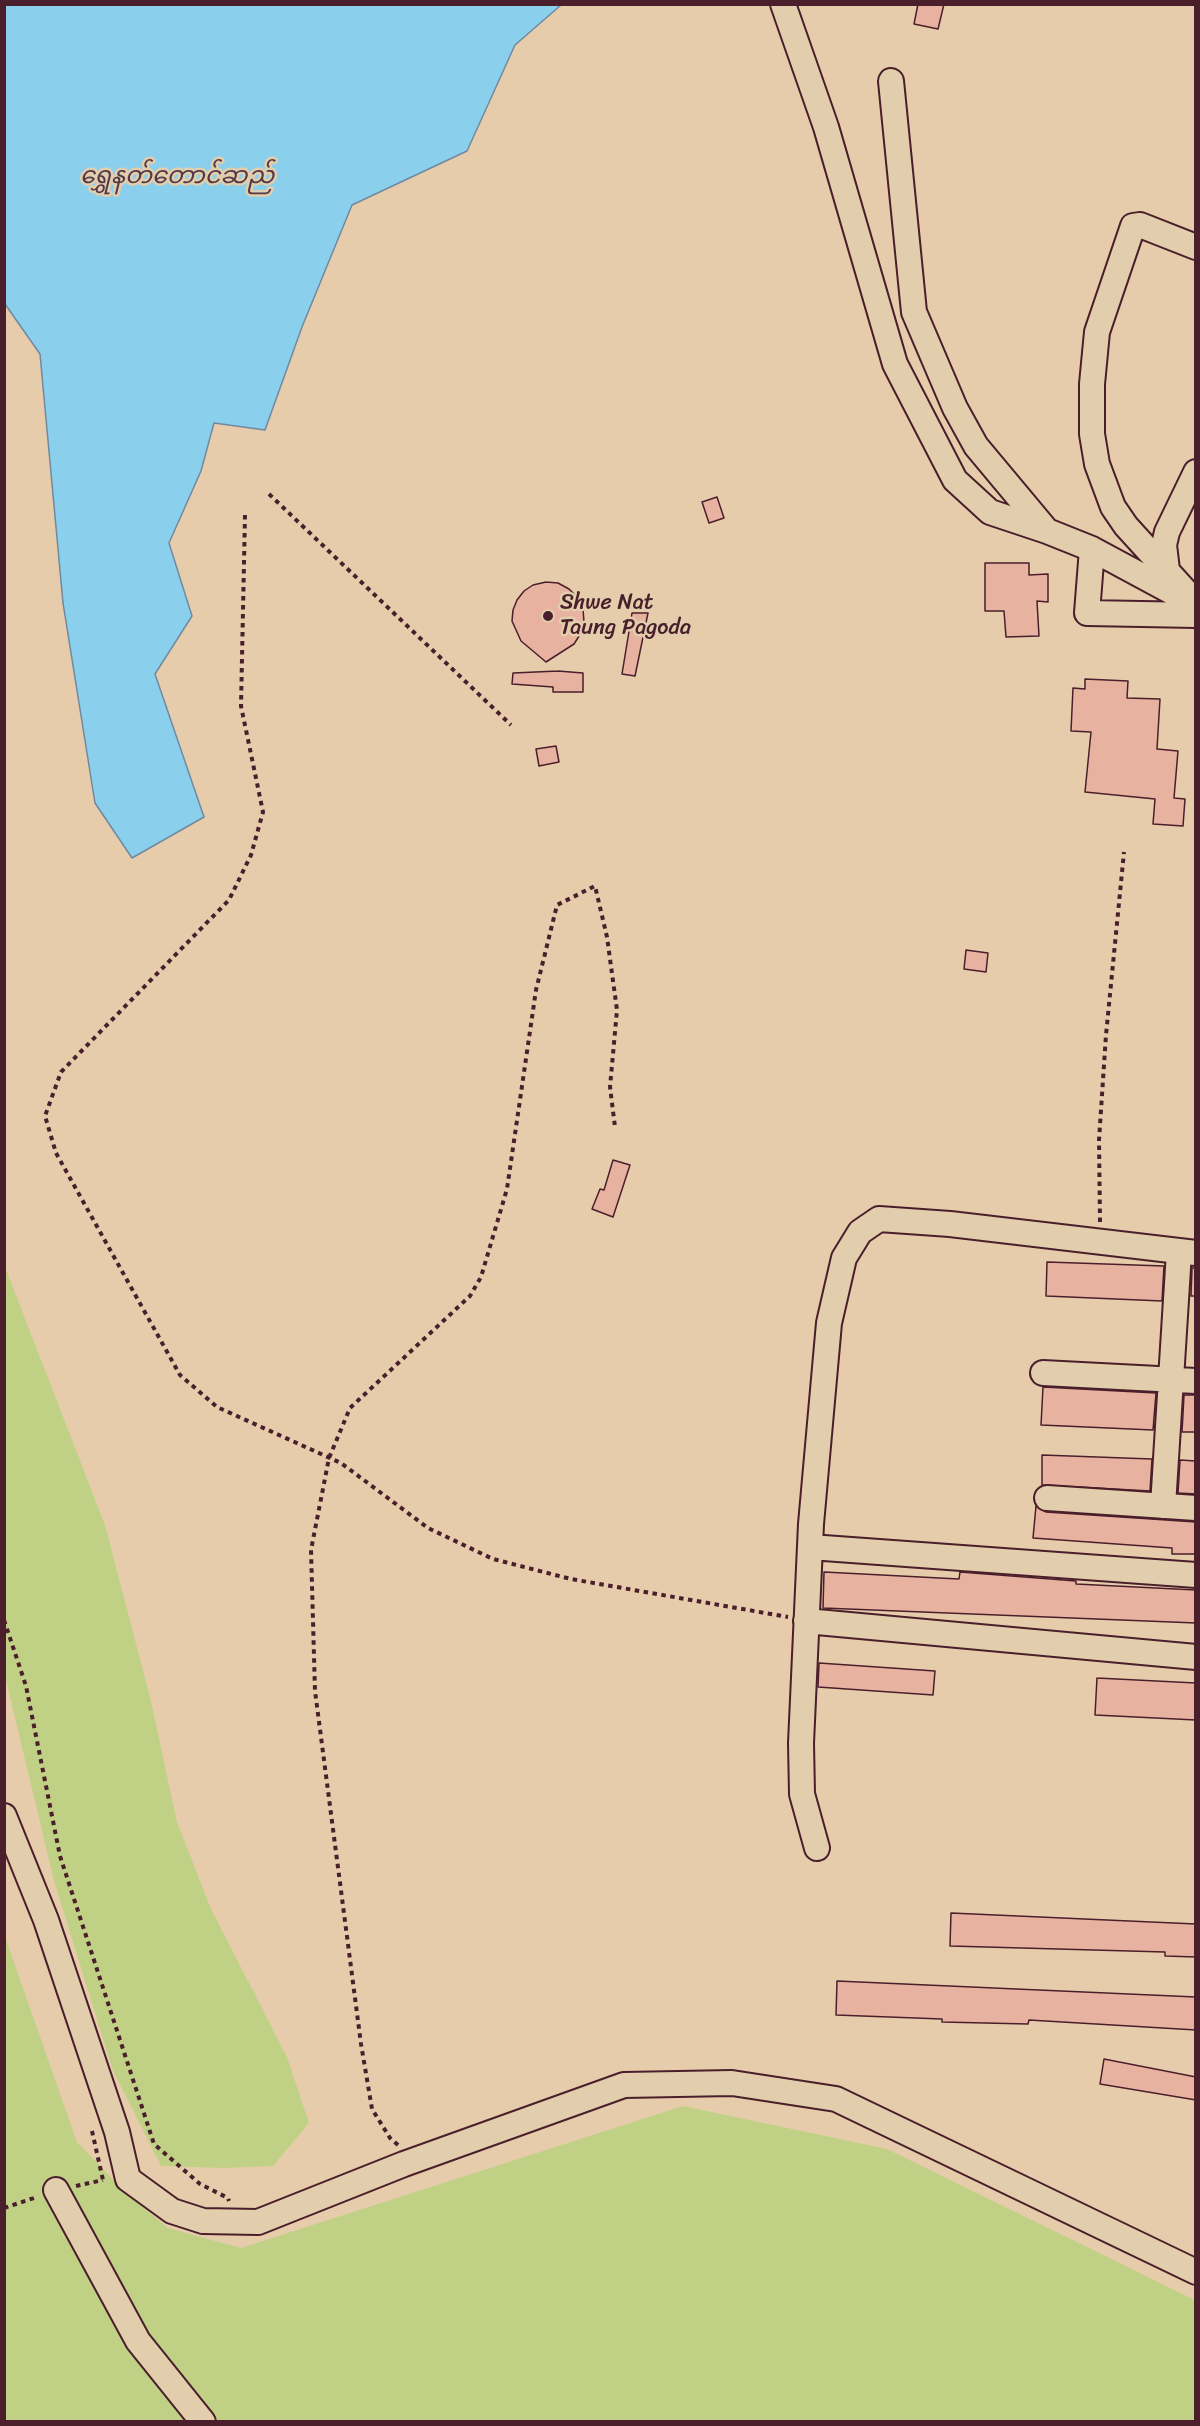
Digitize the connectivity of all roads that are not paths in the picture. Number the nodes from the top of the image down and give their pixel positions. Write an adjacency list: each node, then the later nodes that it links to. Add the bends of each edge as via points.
1 (783, 4): 5 (street, via 826,127 895,364 955,480 990,512)
2 (891, 81): 5 (street, via 914,312 955,408 976,446)
3 (1196, 247): 7 (street, via 1140,225 1133,226 1097,332 1093,374 1096,464 1113,507)
4 (1196, 472): 7 (street, via 1167,532)
5 (1047, 531): 6 (street)
6 (1092, 549): 8 (street); 9 (street, via 1087,614)
7 (1167, 570): 8 (street)
8 (1196, 604)
9 (1196, 615)
10 (1187, 1252): 12 (street); 17 (street, via 950,1224 879,1220 860,1232 844,1258 829,1323)
11 (1043, 1373): 12 (street)
12 (1171, 1380): 13 (street); 15 (street)
13 (1196, 1381)
14 (1047, 1498): 15 (street)
15 (1163, 1506): 16 (street)
16 (1196, 1508)
17 (810, 1547): 18 (street); 19 (street)
18 (1196, 1575)
19 (806, 1621): 20 (street); 22 (street, via 802,1794)
20 (1196, 1657)
21 (4, 1816): 24 (street, via 46,1920 117,2132 128,2179 172,2211 203,2221 258,2222 624,2085 732,2083 836,2098)
22 (817, 1848)
23 (56, 2190): 25 (street, via 138,2341)
24 (1196, 2272)
25 (203, 2421)

